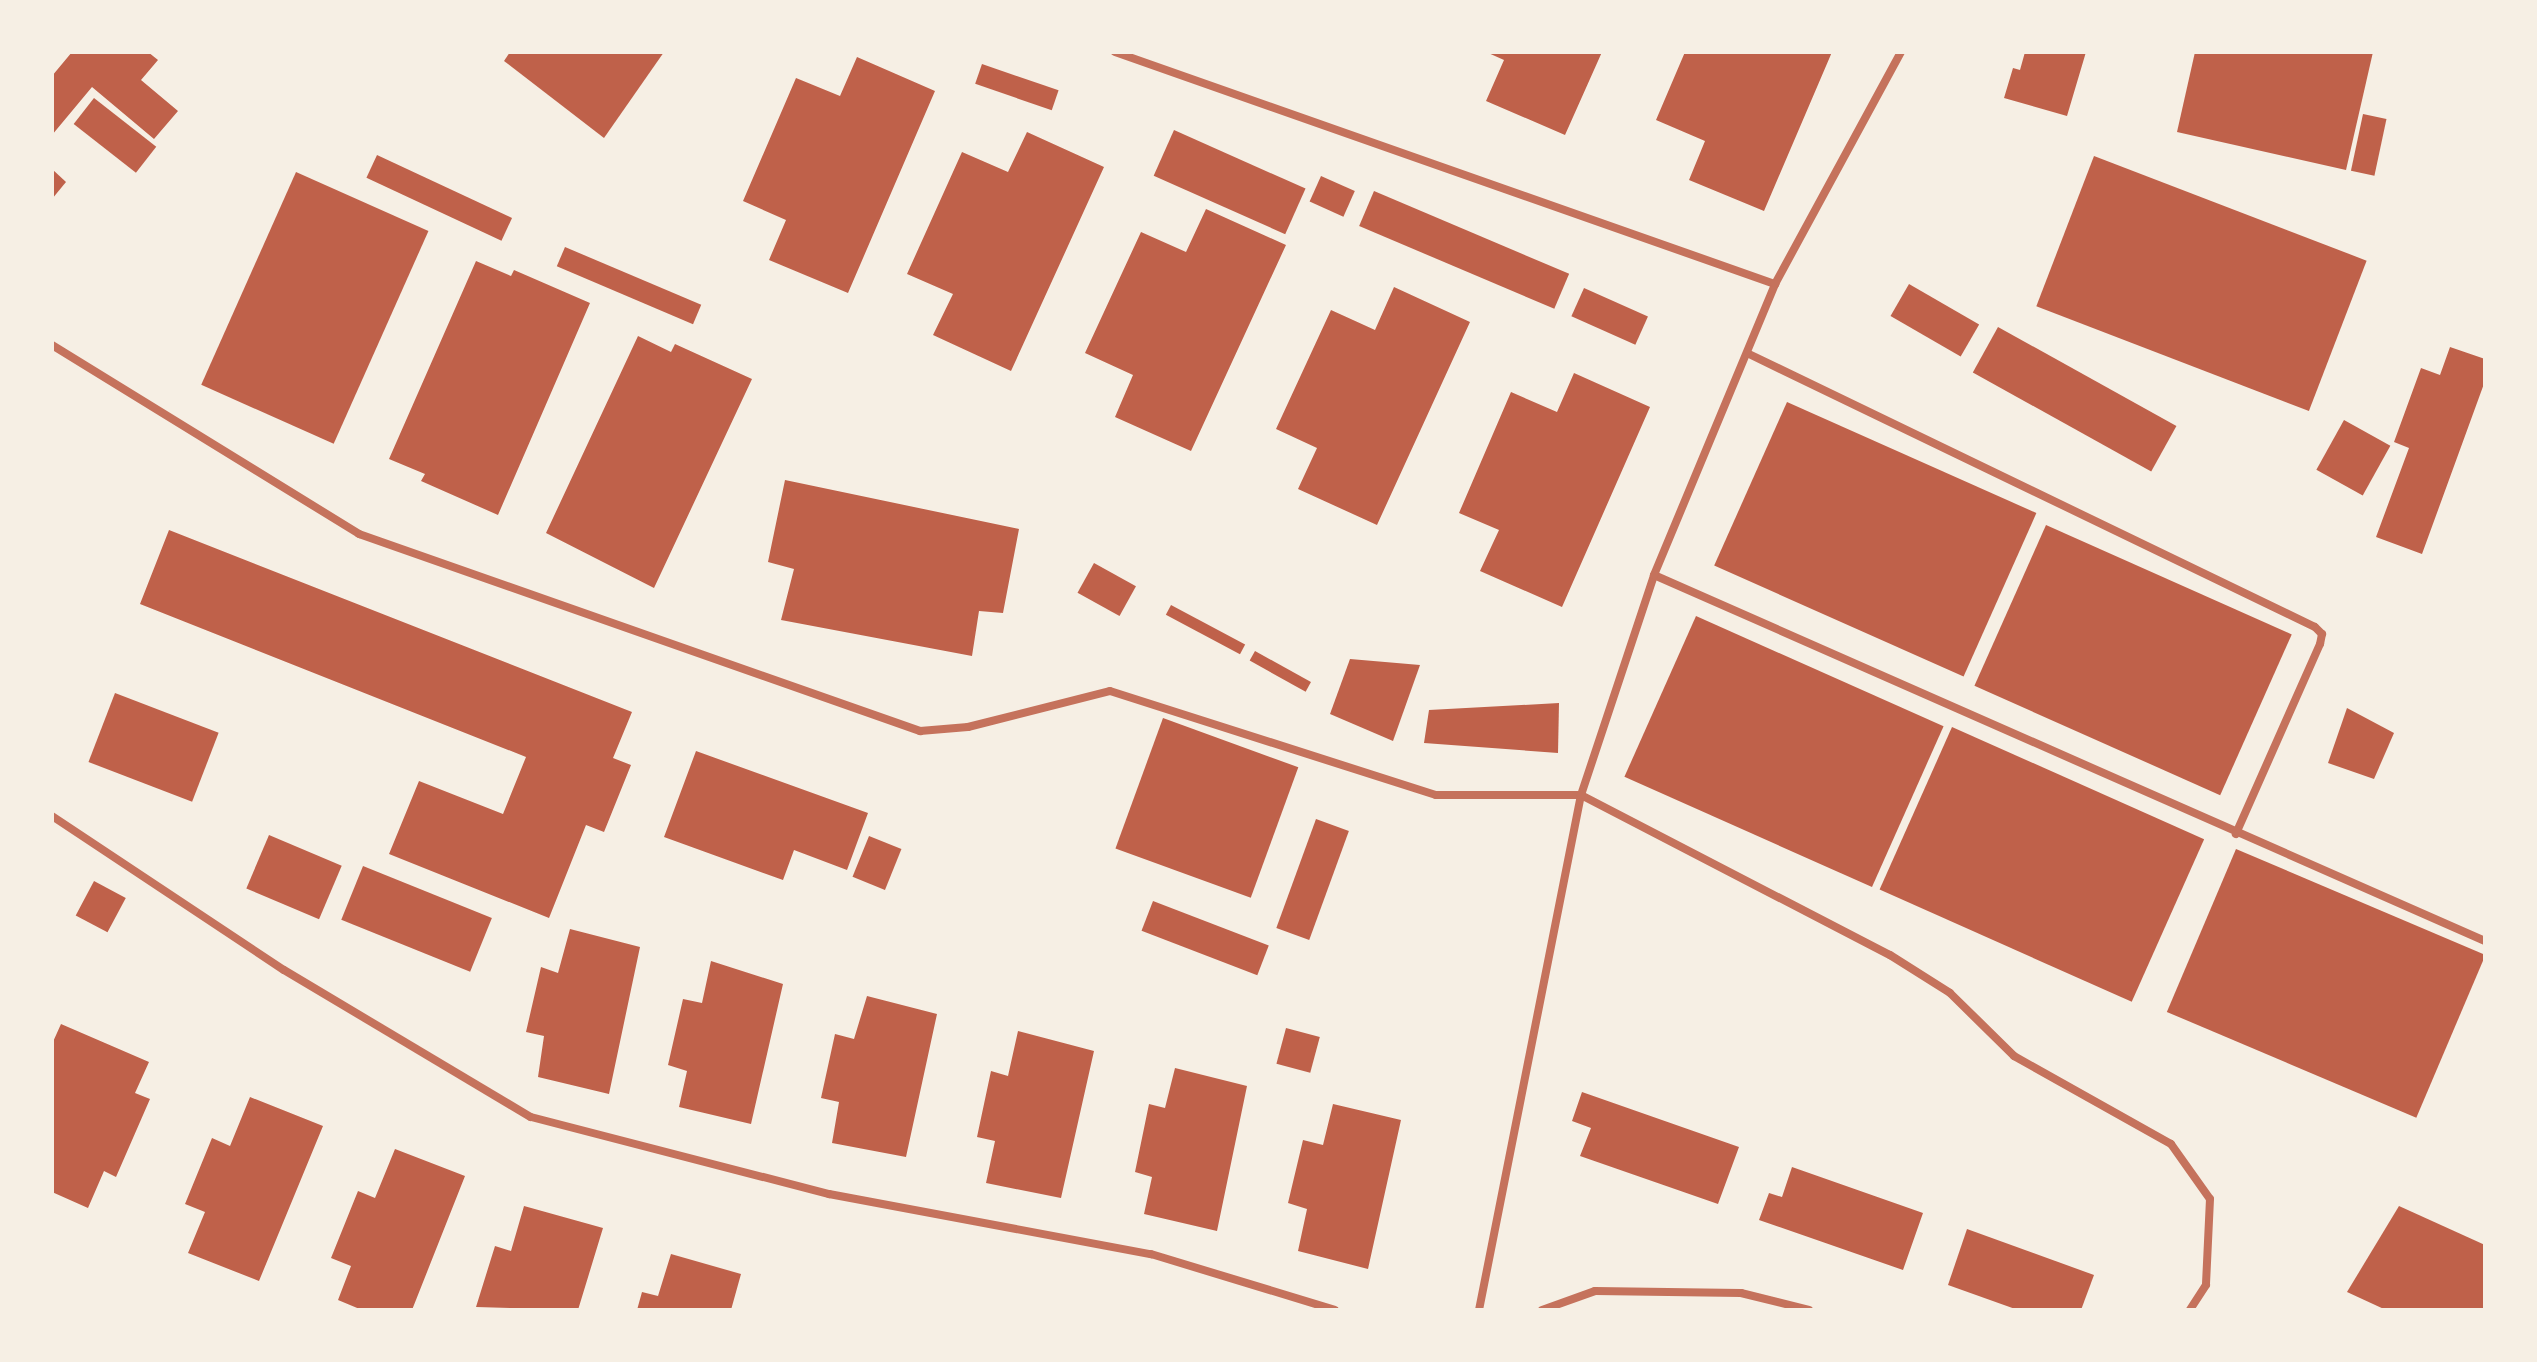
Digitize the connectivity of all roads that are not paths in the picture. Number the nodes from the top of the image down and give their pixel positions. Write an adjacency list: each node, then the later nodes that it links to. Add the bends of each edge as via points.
1 (1115, 52): 3 (street)
2 (1901, 52): 3 (street)
3 (1775, 284): 5 (street)
4 (52, 345): 7 (street, via 359,534 920,731 968,727 1110,691 1436,795)
5 (1749, 354): 6 (street); 9 (street, via 2315,627 2322,634 2320,644)
6 (1654, 575): 7 (street); 9 (street)
7 (1581, 795): 12 (street); 15 (street, via 1890,955 1950,993 2014,1056 2171,1144 2210,1199 2206,1285)
8 (52, 816): 11 (street, via 284,970 531,1117 829,1194 1151,1254)
9 (2236, 834): 10 (street)
10 (2485, 941)
11 (1335, 1310)
12 (1479, 1310)
13 (1542, 1310): 14 (street, via 1595,1291 1741,1293)
14 (1809, 1310)
15 (2190, 1310)

